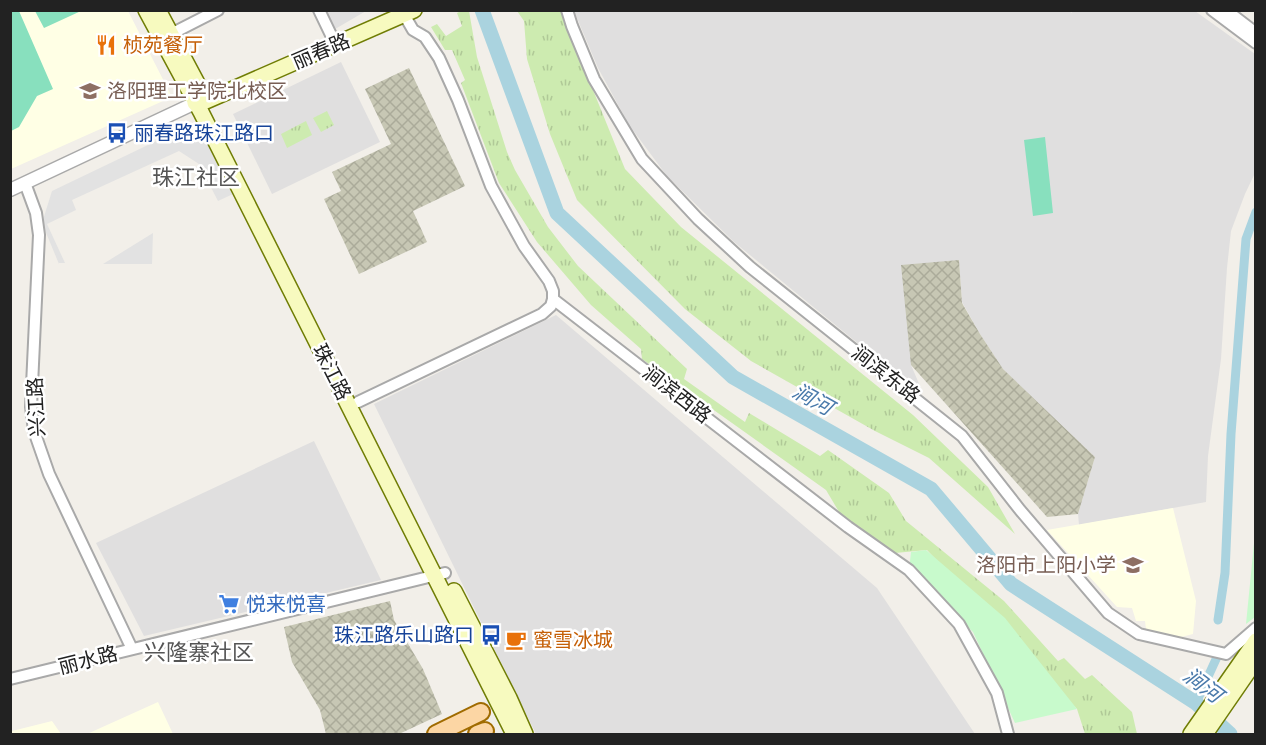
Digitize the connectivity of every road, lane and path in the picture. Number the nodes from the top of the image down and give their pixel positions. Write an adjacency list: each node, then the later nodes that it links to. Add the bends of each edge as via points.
1 (146, 10): 13 (main road, 珠江路)
2 (158, 10): 10 (main road, 珠江路)
3 (218, 10): 10 (street)
4 (319, 10): 11 (street)
5 (567, 10): 19 (street, 涧滨东路, via 594,79 642,159 750,267 962,436 1108,613 1139,634 1226,654)
6 (1212, 10): 12 (street)
7 (1226, 10): 9 (street)
8 (404, 12): 11 (main road, 丽春路); 13 (main road, 丽春路); 16 (street, 涧滨西路, via 413,30 425,37 439,58 491,186 524,246 549,281)
9 (1256, 33)
10 (171, 34): 13 (main road, 珠江路)
11 (332, 37): 13 (main road, 丽春路)
12 (1256, 43)
13 (201, 99): 14 (street, 丽春路); 17 (main road, 珠江路); 18 (main road, 珠江路)
14 (25, 183): 15 (street, 丽春路); 21 (street, 兴江路, via 39,235 31,407 34,431 49,474)
15 (10, 190)
16 (554, 299): 17 (street, via 542,314); 31 (street, 涧滨西路, via 909,570 959,624 997,693)
17 (358, 402): 18 (main road, 珠江路)
18 (440, 574): 21 (street, 丽水路); 24 (main road, 珠江路)
19 (1256, 628)
20 (1256, 641): 32 (main road)
21 (132, 649): 23 (street, 丽水路)
22 (1256, 660): 33 (main road)
23 (10, 679)
24 (507, 707): 25 (main road); 26 (main road); 29 (main road, 珠江路); 30 (main road, 珠江路)
25 (481, 712): 27 (main road); 28 (main road)
26 (480, 733)
27 (429, 735)
28 (436, 735)
29 (514, 735)
30 (525, 735)
31 (1008, 735)
32 (1191, 735)
33 (1205, 735)

